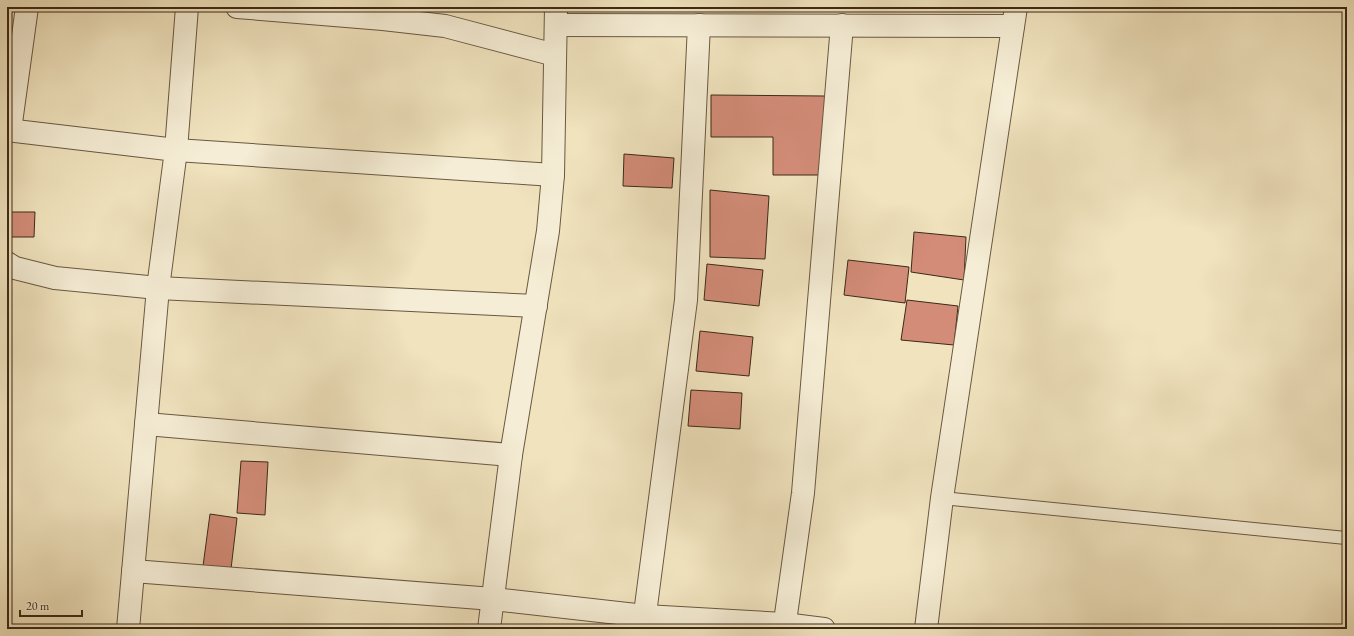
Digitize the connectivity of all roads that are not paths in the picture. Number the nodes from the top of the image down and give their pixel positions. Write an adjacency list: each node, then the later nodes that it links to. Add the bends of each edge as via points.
1 (26, 7): 9 (street)
2 (188, 7): 10 (street)
3 (237, 7): 8 (street, via 445,26)
4 (556, 16): 6 (street); 8 (street)
5 (1014, 16): 7 (street); 17 (street)
6 (699, 25): 7 (street); 21 (street, via 686,300)
7 (842, 26): 22 (street, via 803,492)
8 (555, 55): 11 (street)
9 (8, 130): 10 (street)
10 (176, 150): 11 (street); 13 (street)
11 (553, 175): 14 (street, via 548,231)
12 (7, 263): 13 (street, via 15,268 55,278)
13 (158, 288): 14 (street); 15 (street)
14 (536, 306): 16 (street)
15 (146, 424): 16 (street); 19 (street)
16 (511, 455): 20 (street)
17 (942, 498): 18 (lane); 26 (street)
18 (1346, 538)
19 (133, 571): 20 (street); 23 (street)
20 (492, 599): 21 (street); 24 (street)
21 (644, 622): 22 (street)
22 (784, 626): 25 (street)
23 (128, 629)
24 (489, 629)
25 (824, 629)
26 (926, 629)

